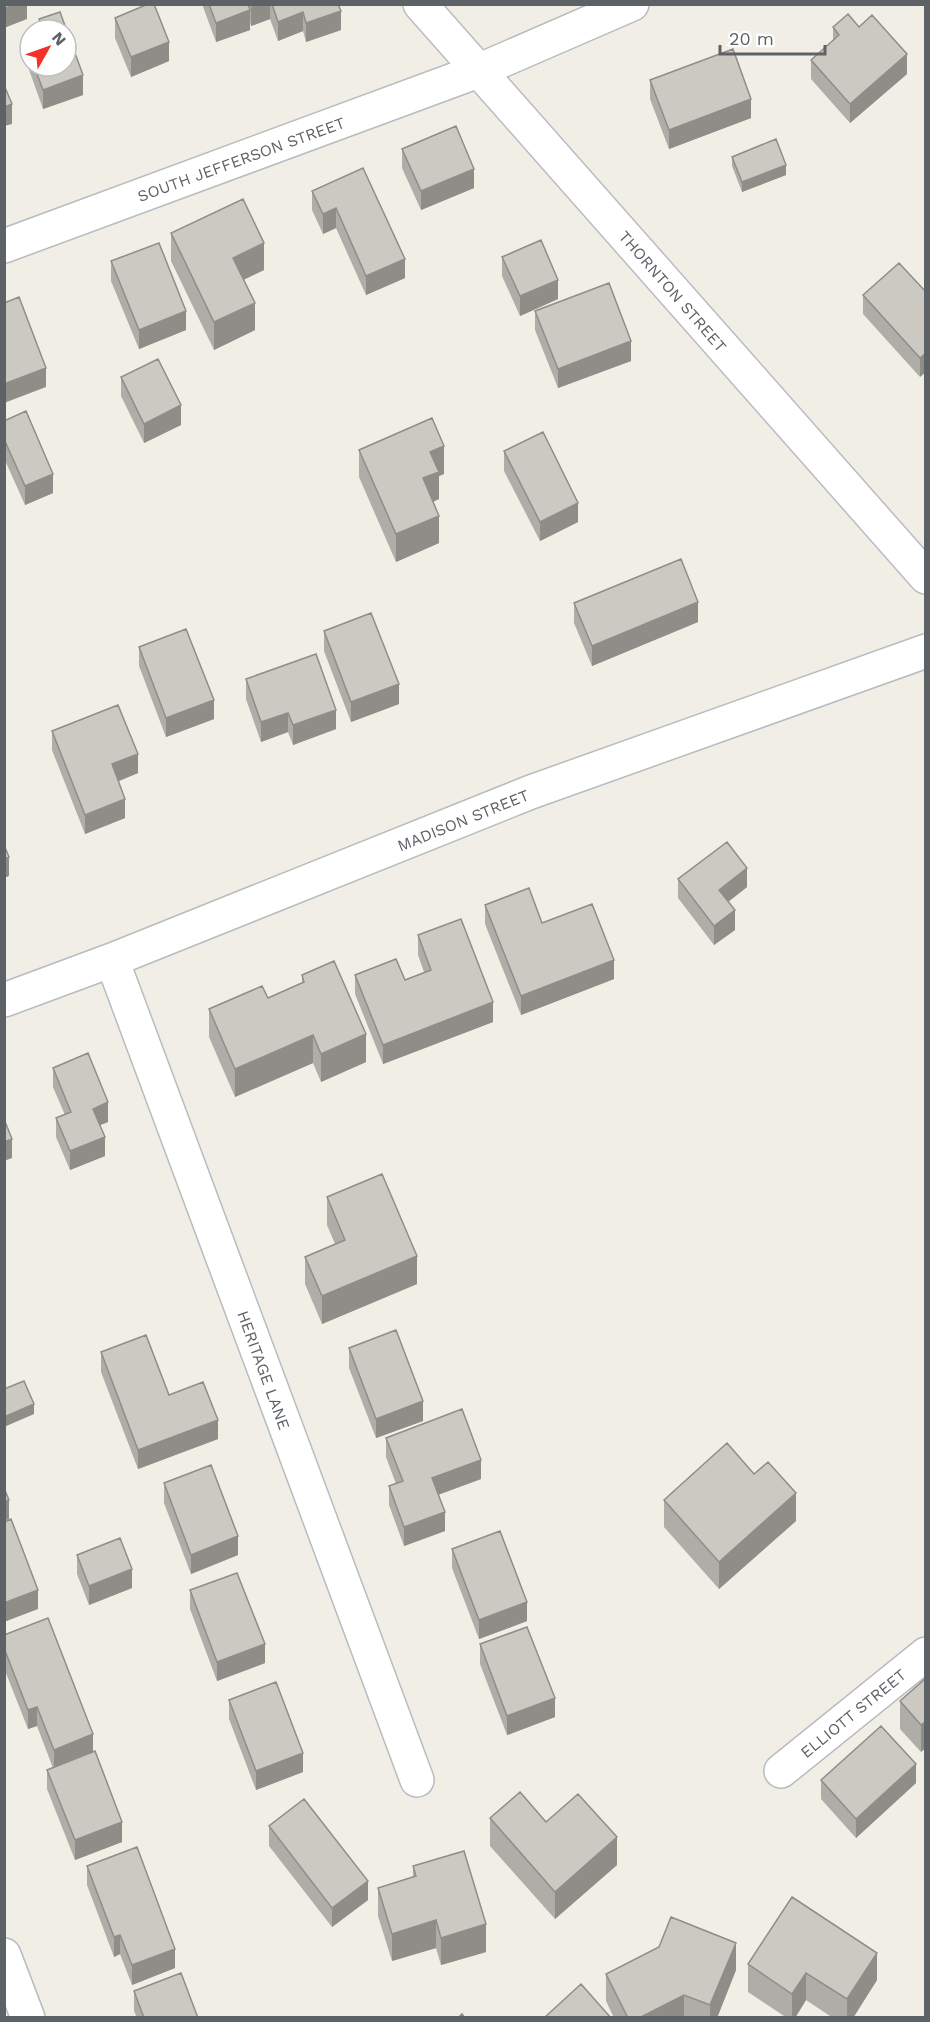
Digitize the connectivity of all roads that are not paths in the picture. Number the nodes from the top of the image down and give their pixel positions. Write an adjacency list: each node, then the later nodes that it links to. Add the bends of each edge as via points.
1 (420, 4): 3 (street, THORNTON STREET)
2 (632, 4): 3 (street, SOUTH JEFFERSON STREET)
3 (478, 71): 4 (street, SOUTH JEFFERSON STREET); 5 (street, THORNTON STREET)
4 (4, 246)
5 (926, 577)
6 (926, 651): 7 (street, MADISON STREET, via 531,792)
7 (112, 960): 8 (street, MADISON STREET); 11 (street, HERITAGE LANE)
8 (4, 1000)
9 (926, 1654): 10 (street, ELLIOTT STREET)
10 (781, 1771)
11 (417, 1780)
12 (4, 1955): 13 (street)
13 (28, 2018)

